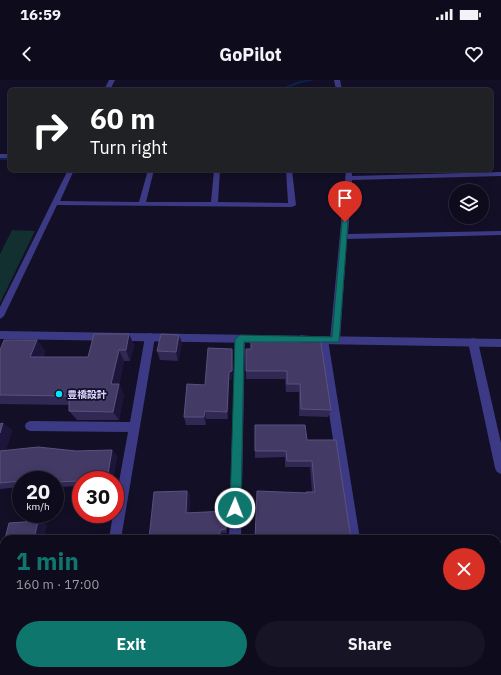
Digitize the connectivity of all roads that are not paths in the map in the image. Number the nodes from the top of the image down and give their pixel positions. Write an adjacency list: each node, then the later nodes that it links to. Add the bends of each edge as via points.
1 (70, 172): 7 (street)
2 (150, 172): 8 (street)
3 (217, 172): 9 (street)
4 (289, 172): 9 (street, via 292,205)
5 (349, 174): 6 (street); 11 (street)
6 (501, 174)
7 (55, 203): 8 (street); 12 (street)
8 (142, 204): 9 (street)
9 (214, 204)
10 (501, 233): 11 (street)
11 (344, 237): 17 (street)
12 (0, 316)
13 (0, 335): 14 (street)
14 (150, 337): 15 (street); 21 (street)
15 (240, 339): 16 (street); 24 (street)
16 (323, 340): 17 (street); 25 (street)
17 (336, 340): 18 (street)
18 (473, 342): 19 (street); 22 (street)
19 (501, 343)
20 (30, 426): 21 (street)
21 (135, 427): 23 (street)
22 (501, 468)
23 (116, 535)
24 (235, 535)
25 (353, 535)

